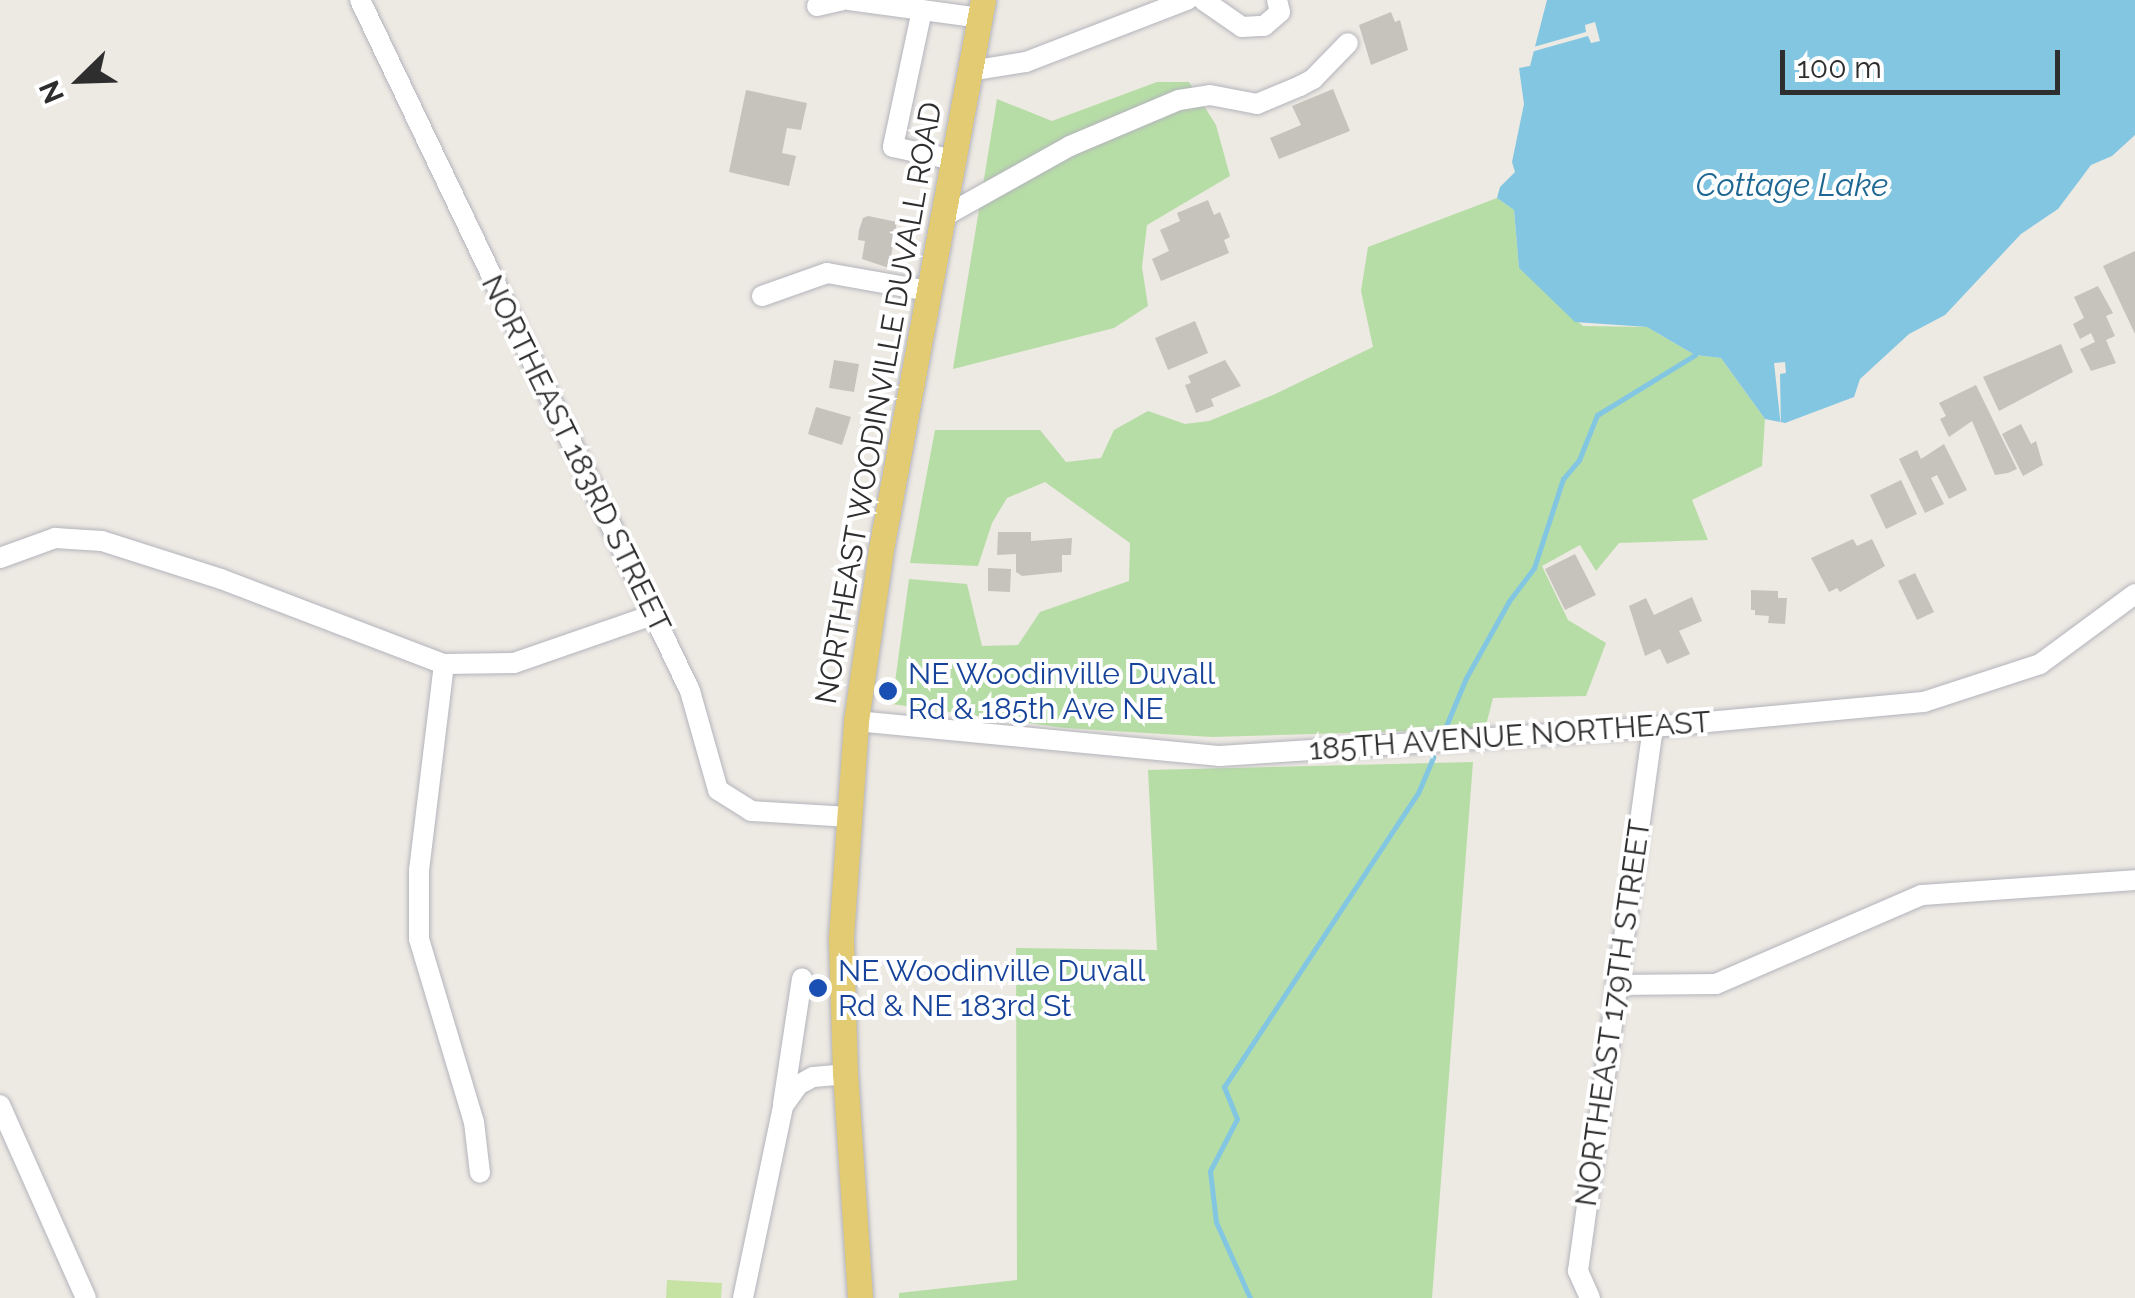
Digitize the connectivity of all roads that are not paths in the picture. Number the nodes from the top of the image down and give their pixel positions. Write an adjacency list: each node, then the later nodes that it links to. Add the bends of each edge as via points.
1 (360, 0): 17 (street, NORTHEAST 183RD STREET)
2 (845, 0): 6 (street); 8 (street)
3 (1187, 0): 10 (street, via 1026,62)
4 (1202, 0): 5 (street, via 1242,27 1264,26 1280,12)
5 (1277, 0)
6 (816, 6)
7 (982, 9): 8 (street); 10 (main road, NORTHEAST WOODINVILLE DUVALL ROAD)
8 (922, 10): 11 (street, via 892,147)
9 (1348, 43): 12 (street, via 1300,86 1257,104 1210,95 1179,100 1070,146)
10 (970, 71): 11 (main road, NORTHEAST WOODINVILLE DUVALL ROAD)
11 (954, 160): 12 (main road, NORTHEAST WOODINVILLE DUVALL ROAD)
12 (943, 217): 13 (main road, NORTHEAST WOODINVILLE DUVALL ROAD)
13 (929, 291): 14 (street, via 828,274); 19 (main road, NORTHEAST WOODINVILLE DUVALL ROAD)
14 (762, 296)
15 (0, 558): 18 (street, via 55,538 102,541)
16 (2135, 594): 20 (street, 185TH AVENUE NORTHEAST, via 2040,664 1924,702)
17 (653, 615): 18 (street, via 514,663); 21 (street, NORTHEAST 183RD STREET, via 690,691 718,790 751,811)
18 (444, 664): 28 (street, via 419,870 418,940 474,1122)
19 (856, 721): 20 (street, 185TH AVENUE NORTHEAST, via 1220,756); 21 (main road, NORTHEAST WOODINVILLE DUVALL ROAD)
20 (1653, 727): 24 (street, NORTHEAST 179TH STREET)
21 (848, 817): 25 (main road, NORTHEAST WOODINVILLE DUVALL ROAD)
22 (2135, 880): 24 (street, via 1922,894 1716,984)
23 (802, 978): 27 (street)
24 (1616, 986): 32 (street, NORTHEAST 179TH STREET, via 1578,1271)
25 (845, 1074): 27 (street, via 813,1077); 31 (main road, NORTHEAST WOODINVILLE DUVALL ROAD)
26 (0, 1105): 29 (street)
27 (782, 1106): 30 (street)
28 (480, 1173)
29 (86, 1298)
30 (743, 1298)
31 (860, 1298)
32 (1590, 1298)

